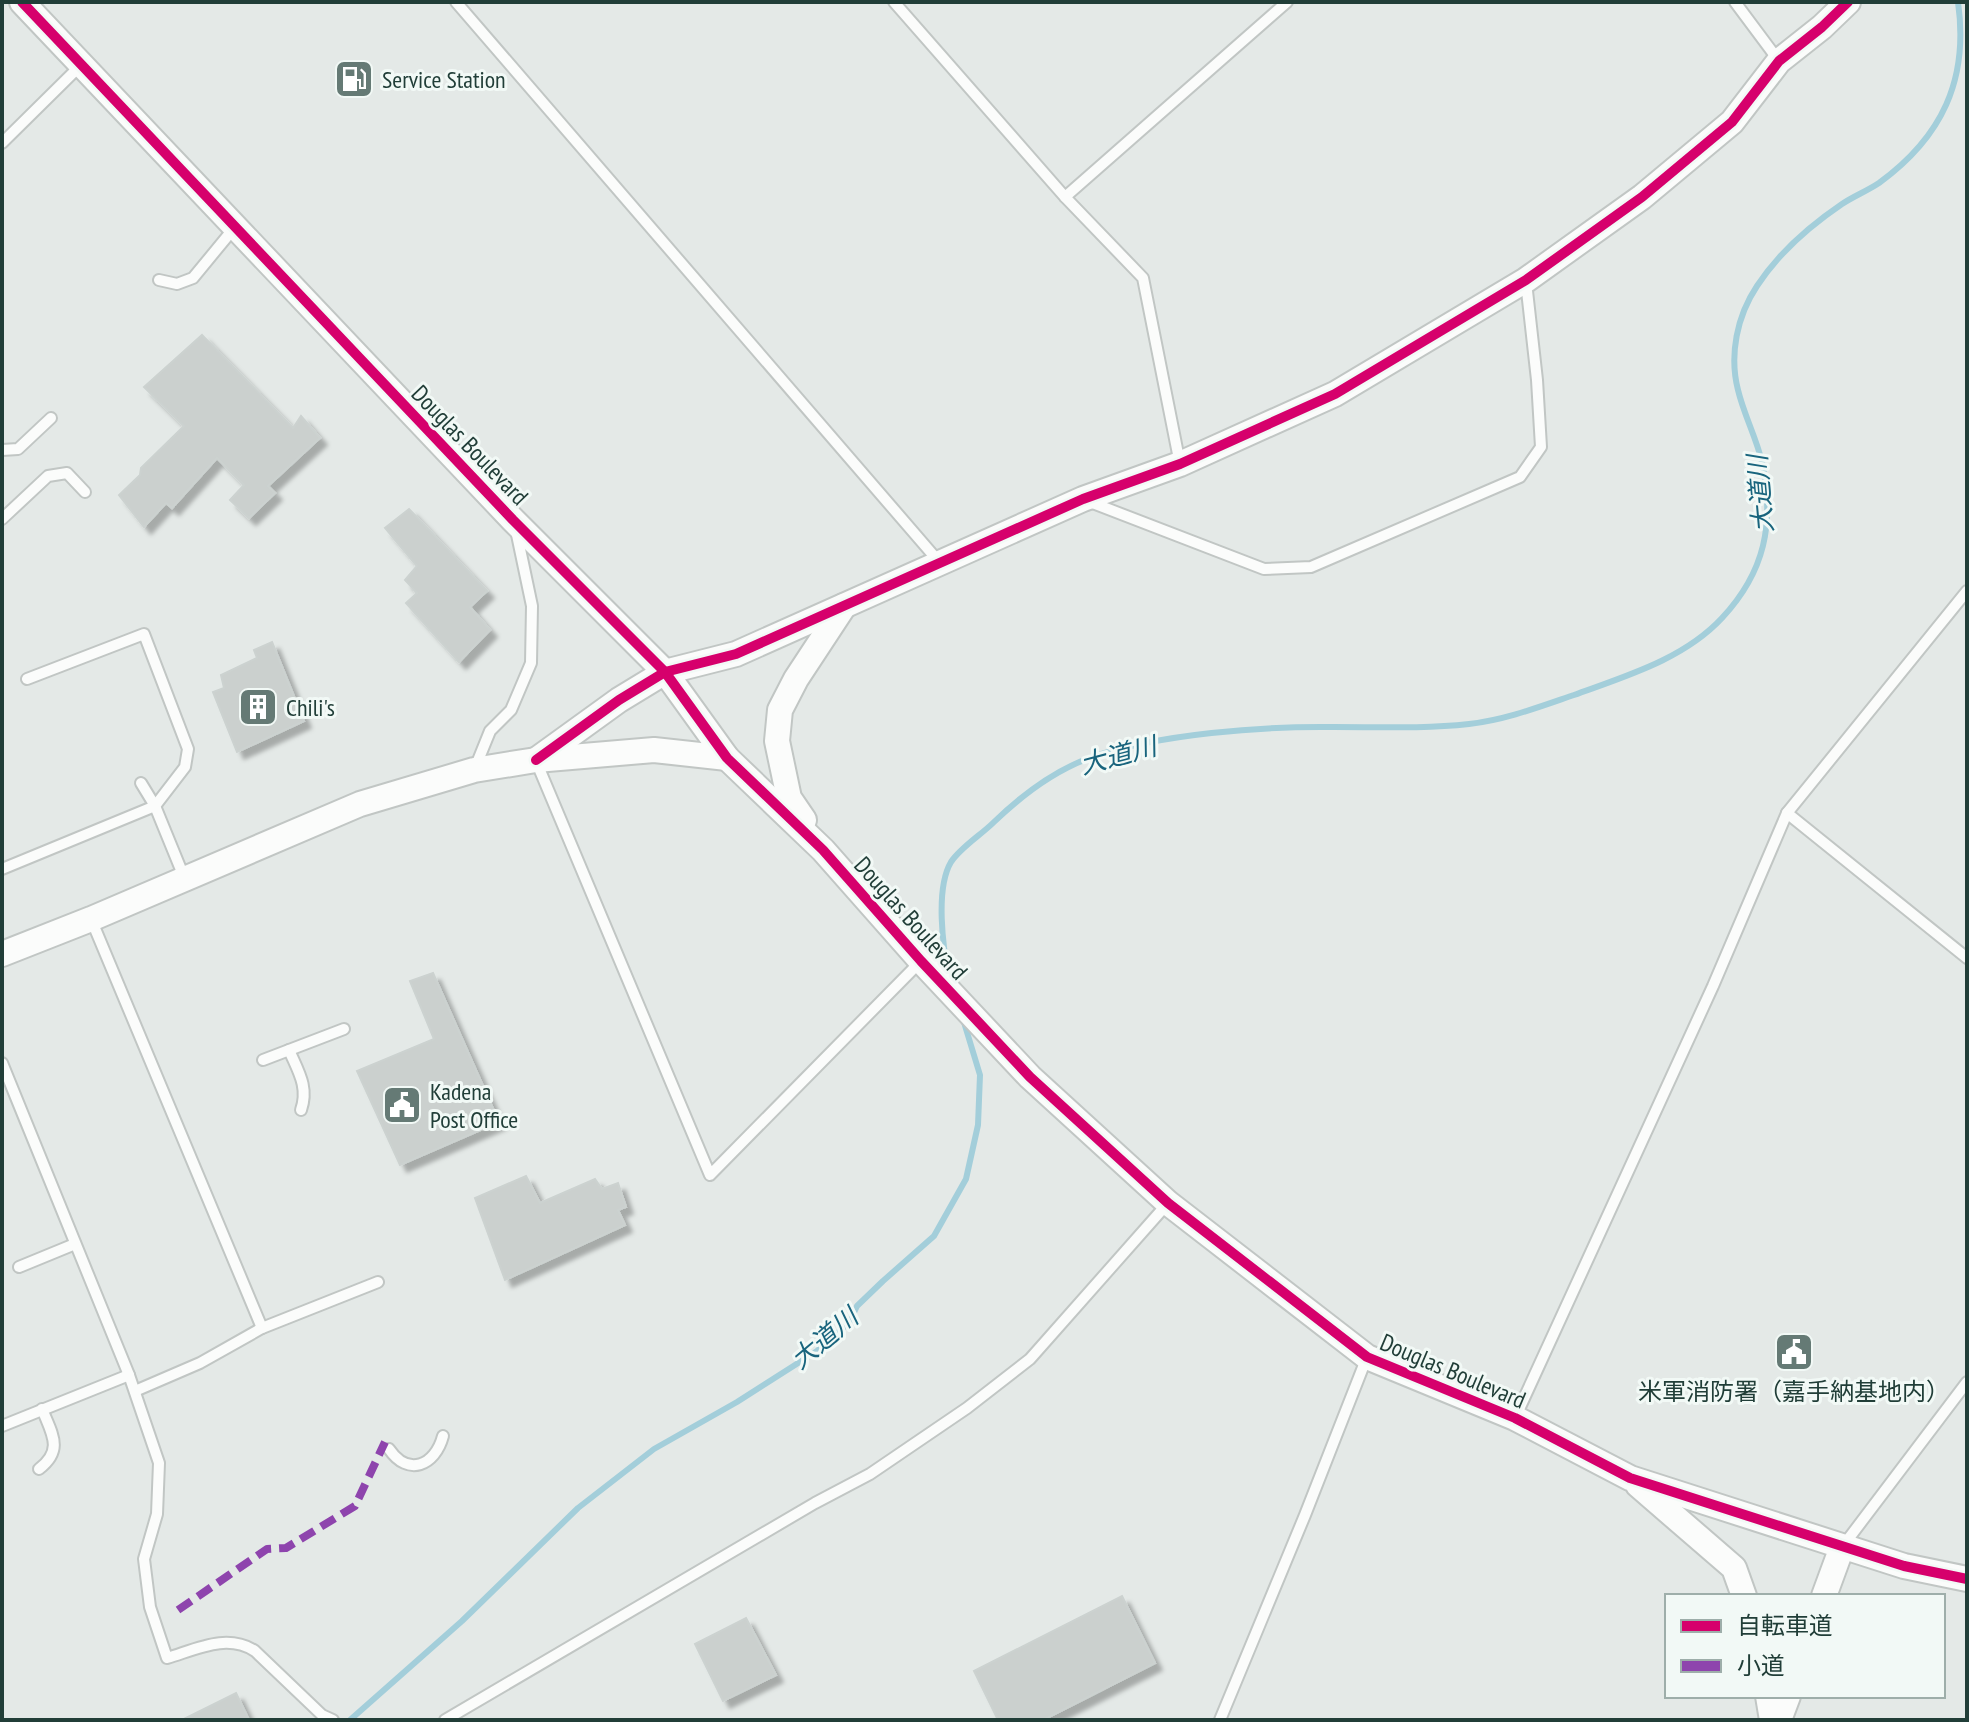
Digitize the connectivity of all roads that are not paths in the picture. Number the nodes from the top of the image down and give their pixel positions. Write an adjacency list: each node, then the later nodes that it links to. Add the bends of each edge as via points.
1 (22, 2): 8 (street, Douglas Boulevard)
2 (456, 2): 21 (lane)
3 (894, 2): 10 (lane)
4 (1287, 2): 10 (lane)
5 (1735, 2): 7 (lane)
6 (1848, 2): 7 (street)
7 (1779, 61): 13 (street, via 1732,122 1642,197)
8 (81, 65): 9 (lane); 11 (street, Douglas Boulevard)
9 (2, 143)
10 (1065, 197): 16 (lane, via 1143,278)
11 (235, 227): 12 (lane, via 193,278 177,284); 20 (street, Douglas Boulevard)
12 (159, 280)
13 (1526, 280): 16 (street, via 1335,394); 18 (lane, via 1541,447 1520,477 1311,567 1296,568 1264,569)
14 (51, 418): 15 (lane, via 18,449)
15 (2, 450)
16 (1180, 464): 18 (street)
17 (85, 492): 19 (lane, via 67,473 48,476)
18 (1083, 499): 21 (street)
19 (2, 519)
20 (513, 520): 24 (street, Douglas Boulevard); 28 (lane, via 532,606 531,663 511,710 490,731)
21 (940, 563): 23 (street)
22 (1967, 591): 31 (lane)
23 (844, 606): 24 (street, via 736,654); 32 (street, via 780,710 777,741 789,798)
24 (665, 672): 26 (street, Douglas Boulevard); 27 (street)
25 (27, 679): 30 (lane, via 144,634 188,749 185,767)
26 (727, 758): 27 (street, via 654,750); 32 (street, Douglas Boulevard)
27 (536, 760): 28 (street); 38 (lane, via 710,1175)
28 (474, 770): 34 (street, via 360,804)
29 (141, 783): 30 (lane)
30 (155, 806): 33 (lane); 34 (lane)
31 (1787, 813): 37 (lane); 54 (lane)
32 (823, 850): 38 (street, Douglas Boulevard)
33 (2, 869)
34 (185, 879): 35 (street)
35 (91, 919): 36 (street); 48 (lane)
36 (2, 954)
37 (1967, 958)
38 (921, 961): 44 (street, Douglas Boulevard, via 1030,1077)
39 (344, 1029): 40 (lane)
40 (289, 1050): 41 (lane); 43 (lane, via 303,1081)
41 (263, 1060)
42 (2, 1063): 45 (lane)
43 (301, 1110)
44 (1168, 1203): 49 (street, Douglas Boulevard); 67 (lane, via 1030,1359 967,1408 870,1474)
45 (75, 1244): 46 (lane); 50 (lane)
46 (19, 1267)
47 (378, 1282): 48 (lane)
48 (262, 1328): 52 (lane)
49 (1367, 1357): 54 (street, Douglas Boulevard); 68 (lane)
50 (129, 1375): 52 (lane); 53 (lane)
51 (1967, 1382): 60 (lane)
52 (135, 1391): 66 (lane, via 159,1463 157,1514 144,1559 150,1607 167,1658 219,1641 243,1643)
53 (42, 1409): 55 (lane); 58 (lane, via 54,1449)
54 (1515, 1418): 59 (street, Douglas Boulevard)
55 (2, 1426)
56 (443, 1436): 57 (lane, via 435,1457 426,1463 409,1464)
57 (389, 1449)
58 (39, 1469)
59 (1630, 1478): 60 (street, Douglas Boulevard); 62 (street, via 1734,1568)
60 (1842, 1547): 61 (street, Douglas Boulevard); 63 (street)
61 (1967, 1579)
62 (1743, 1594)
63 (1825, 1594)
64 (1768, 1698): 69 (street)
65 (1787, 1698): 70 (street)
66 (333, 1720)
67 (445, 1720)
68 (1220, 1720)
69 (1772, 1720)
70 (1779, 1720)

